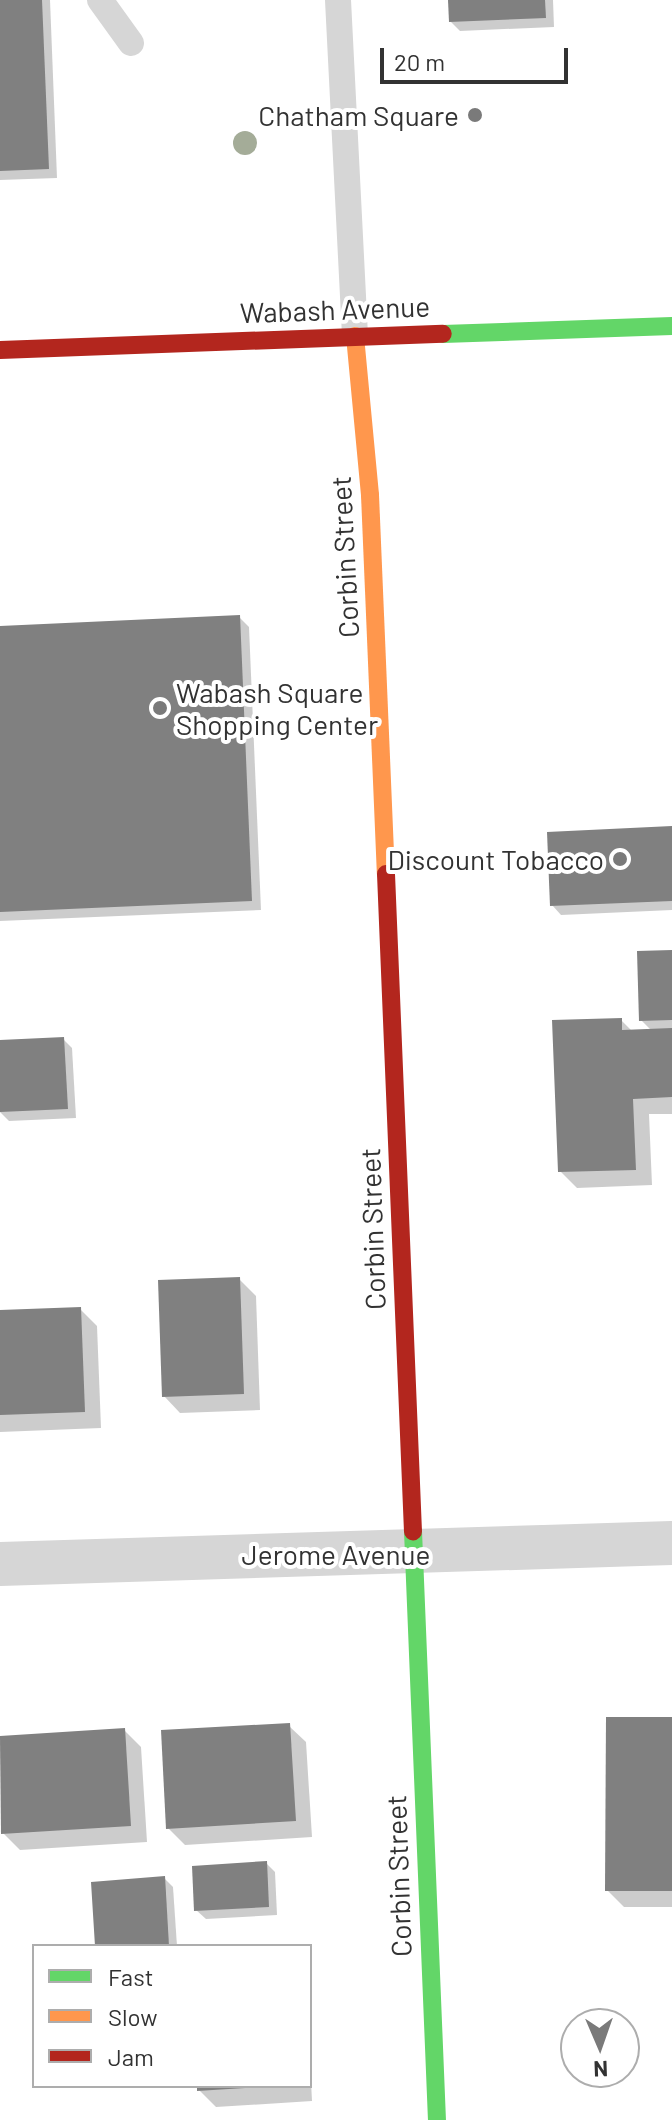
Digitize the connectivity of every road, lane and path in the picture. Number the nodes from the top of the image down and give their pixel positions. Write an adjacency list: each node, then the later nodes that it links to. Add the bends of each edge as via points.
1 (100, 0): 3 (lane)
2 (338, 0): 5 (lane)
3 (131, 43)
4 (672, 326): 5 (street, Wabash Avenue)
5 (355, 336): 6 (street, Wabash Avenue); 8 (street, Corbin Street, via 370,495)
6 (0, 350)
7 (672, 1543): 8 (street, Jerome Avenue)
8 (413, 1554): 9 (street, Jerome Avenue, via 322,1550); 10 (street, Corbin Street)
9 (0, 1564)
10 (437, 2120)

